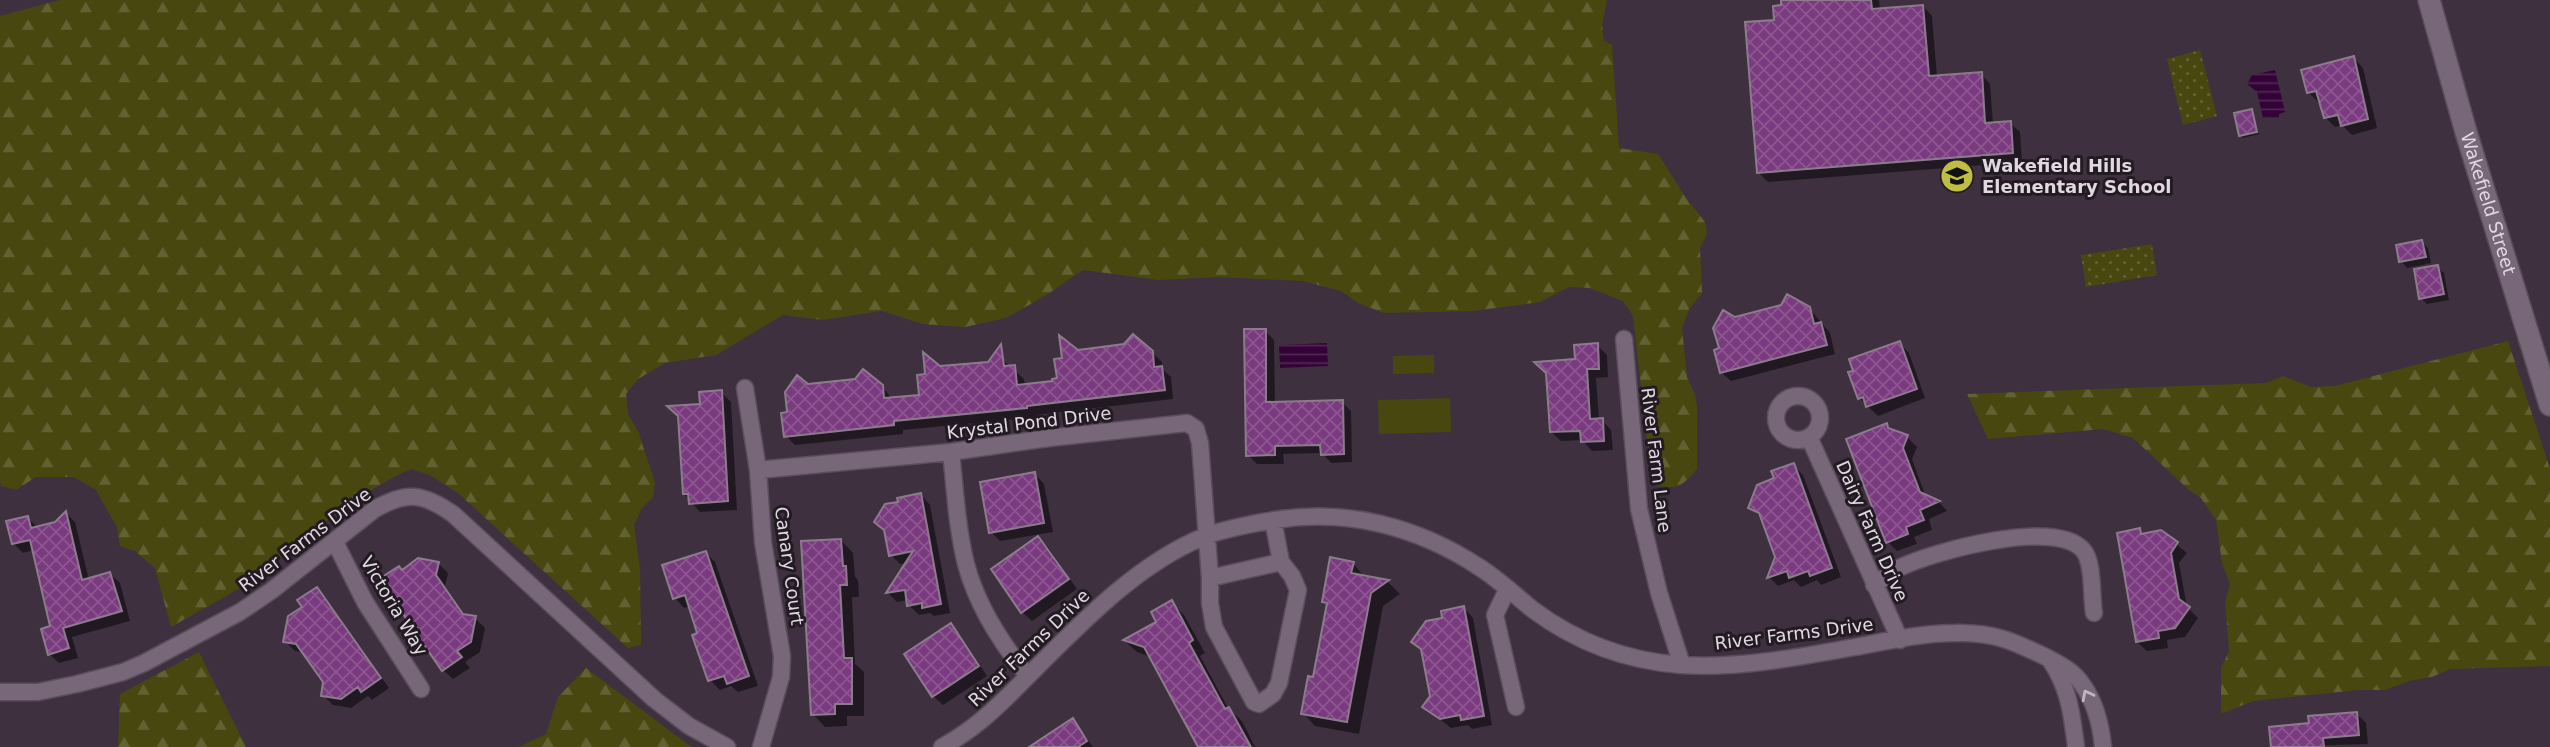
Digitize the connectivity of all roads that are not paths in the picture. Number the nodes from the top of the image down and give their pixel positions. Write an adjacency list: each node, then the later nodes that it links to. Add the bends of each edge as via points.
1 (2429, 0): 3 (street, Wakefield Street, via 2466,132)
2 (1624, 339): 19 (street, River Farm Lane, via 1639,509)
3 (2543, 362): 5 (street, Wakefield Street)
4 (745, 388): 8 (street, Canary Court)
5 (2550, 405)
6 (1809, 437): 14 (street, Dairy Farm Drive)
7 (951, 452): 8 (street, Krystal Pond Drive); 10 (street, Krystal Pond Drive, via 1187,423 1196,429 1200,443); 20 (street, via 961,540 976,593 1008,651)
8 (758, 470): 25 (street, Canary Court, via 763,542 782,656 781,677)
9 (1273, 520): 10 (street, River Farms Drive); 12 (street); 15 (street, River Farms Drive, via 1333,517 1400,527 1476,565)
10 (1208, 535): 13 (street); 20 (street, River Farms Drive, via 1164,557 1106,600)
11 (335, 542): 21 (street, Victoria Way, via 365,602); 22 (street, River Farms Drive, via 240,612 144,663 78,684); 24 (street, River Farms Drive, via 394,499 421,497 437,504 654,699)
12 (1281, 562): 13 (street); 13 (street, via 1298,590 1279,682 1273,694 1259,704 1214,627)
13 (1210, 578)
14 (1874, 585): 16 (street, via 1900,567 1947,550 2013,537 2054,537 2071,541 2086,552); 17 (street, Dairy Farm Drive)
15 (1507, 590): 19 (street, River Farms Drive, via 1547,619 1604,648 1634,659); 23 (street, via 1495,615)
16 (2094, 613)
17 (1900, 640): 18 (street, River Farms Drive, via 1953,633 1991,635 2017,642); 19 (street, River Farms Drive, via 1791,658)
18 (2048, 659): 27 (street, via 2068,695); 28 (street, River Farms Drive, one-way to 18, via 2100,724 2084,686 2073,673)
19 (1682, 665)
20 (1028, 676): 26 (street, River Farms Drive, via 981,722)
21 (421, 689)
22 (2, 694)
23 (1516, 707)
24 (727, 747)
25 (761, 747)
26 (942, 747)
27 (2076, 747)
28 (2103, 747)

